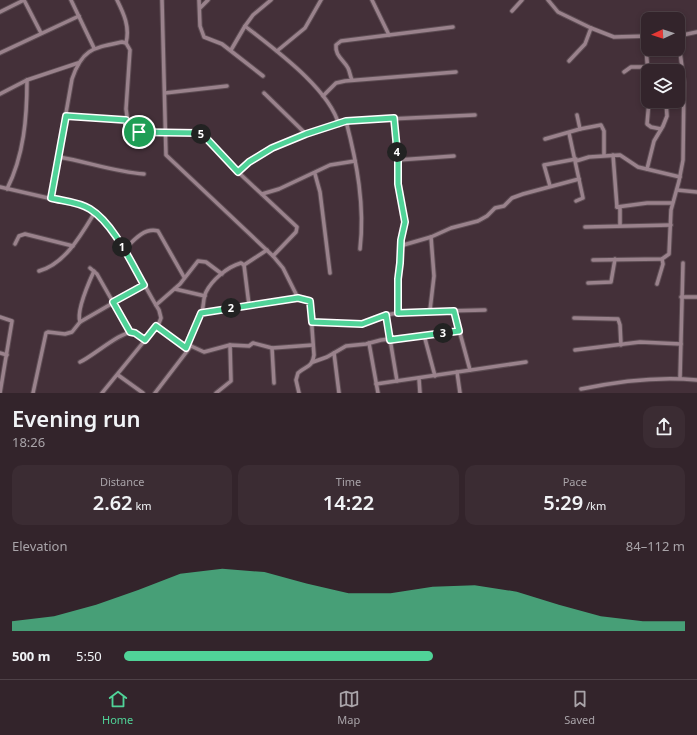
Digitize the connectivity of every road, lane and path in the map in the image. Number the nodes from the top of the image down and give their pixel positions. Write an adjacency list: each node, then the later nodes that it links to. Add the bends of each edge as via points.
1 (24, 0): 14 (street); 20 (street)
2 (71, 0): 15 (street)
3 (116, 0): 24 (street, via 127,25)
4 (162, 0): 39 (street)
5 (199, 0): 12 (street)
6 (208, 0): 12 (street)
7 (271, 0): 16 (street, via 253,15)
8 (321, 0): 27 (street, via 305,28)
9 (372, 0): 21 (street)
10 (522, 0): 13 (street)
11 (548, 0): 18 (street, via 558,12)
12 (200, 8): 26 (street, via 200,26 204,37 219,42)
13 (512, 11)
14 (0, 12)
15 (79, 16): 20 (street); 25 (street)
16 (245, 26): 26 (street); 27 (street)
17 (453, 27): 21 (street)
18 (591, 28): 23 (street, via 614,36); 30 (street, via 585,44)
19 (697, 32): 22 (street)
20 (41, 33): 28 (street)
21 (389, 35): 37 (street, via 341,41 336,45 338,56 347,66)
22 (685, 35)
23 (641, 36)
24 (126, 43): 25 (street); 49 (street, via 130,55)
25 (94, 48): 31 (street)
26 (231, 50): 35 (street)
27 (278, 51): 42 (street)
28 (0, 53)
29 (681, 56): 69 (street, via 684,82 683,160)
30 (569, 61)
31 (78, 63): 36 (street); 47 (street, via 72,79)
32 (641, 67): 34 (street, via 631,67)
33 (456, 72): 37 (street)
34 (624, 72)
35 (263, 76)
36 (27, 80): 40 (street); 73 (street, via 27,107 22,144)
37 (352, 80): 42 (street, via 336,83)
38 (227, 86): 39 (street)
39 (165, 93): 54 (street)
40 (0, 94)
41 (264, 94): 56 (street)
42 (323, 96): 51 (street, via 333,107)
43 (648, 108): 53 (street, via 647,124)
44 (666, 108): 53 (street, via 667,116)
45 (475, 115): 48 (street)
46 (577, 115): 52 (street)
47 (66, 116): 49 (street); 61 (street)
48 (394, 118): 50 (street); 62 (street)
49 (126, 120): 54 (street, via 132,132)
50 (346, 121): 51 (street); 64 (street)
51 (339, 125): 56 (street)
52 (580, 129): 55 (street); 58 (street, via 603,126)
53 (662, 129): 65 (street, via 654,141)
54 (166, 132): 66 (street, via 191,132 204,136); 91 (street, via 165,148 170,160)
55 (569, 133): 57 (street); 63 (street)
56 (306, 134): 66 (street, via 272,148)
57 (545, 139)
58 (604, 155): 59 (street); 63 (street)
59 (613, 155): 65 (street, via 620,155 633,165); 80 (street)
60 (454, 156): 62 (street)
61 (59, 157): 67 (street, via 88,162 117,172); 77 (street)
62 (398, 160): 88 (street, via 398,184 405,222)
63 (576, 160): 70 (street); 71 (street, via 544,165)
64 (355, 161): 68 (street, via 330,165); 89 (street, via 362,209)
65 (647, 169): 69 (street)
66 (238, 172): 76 (street)
67 (144, 174)
68 (315, 174): 76 (street); 101 (street, via 320,192)
69 (680, 177): 74 (street)
70 (579, 179): 71 (street); 78 (street, via 583,198)
71 (550, 186): 85 (street, via 514,197 478,222 451,228)
72 (0, 187): 73 (street)
73 (7, 189): 77 (street)
74 (677, 190): 75 (street); 79 (street)
75 (697, 192)
76 (262, 194): 92 (street, via 298,230)
77 (51, 198): 81 (street, via 83,206)
78 (576, 201)
79 (672, 203): 80 (street); 83 (street)
80 (617, 207): 82 (street, via 621,212)
81 (95, 212): 87 (street); 90 (street)
82 (620, 225): 83 (street); 84 (street)
83 (671, 225): 94 (street, via 670,254)
84 (586, 227)
85 (431, 237): 88 (street); 115 (street, via 434,276)
86 (15, 244): 87 (street, via 19,236 25,234)
87 (72, 246): 99 (street, via 52,266)
88 (400, 246): 119 (street)
89 (360, 249)
90 (124, 250): 103 (street, via 143,233 149,230 158,231); 106 (street)
91 (267, 250): 92 (street); 97 (street)
92 (273, 256): 111 (street, via 283,268)
93 (615, 259): 94 (street); 95 (street); 104 (street, via 612,282)
94 (662, 259): 105 (street)
95 (593, 260)
96 (683, 263): 109 (street)
97 (244, 265): 102 (street, via 237,264); 114 (street)
98 (90, 268): 100 (street)
99 (39, 271)
100 (94, 271): 112 (street); 123 (street, via 85,292)
101 (330, 273)
102 (222, 274): 103 (street, via 200,260); 108 (street, via 209,287)
103 (184, 277): 107 (street)
104 (588, 283)
105 (657, 284)
106 (144, 285): 112 (street); 113 (street)
107 (175, 289): 108 (street); 113 (street)
108 (205, 296): 118 (street)
109 (681, 297): 110 (street); 132 (street)
110 (697, 297)
111 (298, 298): 114 (street); 124 (street, via 310,301)
112 (113, 302): 123 (street); 127 (street)
113 (156, 305): 125 (street, via 161,314)
114 (249, 306): 118 (street)
115 (430, 310): 117 (street); 119 (street)
116 (485, 310): 117 (street)
117 (454, 311): 126 (street)
118 (201, 313): 137 (street)
119 (398, 313): 120 (street)
120 (386, 315): 124 (street, via 362,324); 130 (street)
121 (0, 316): 142 (street, via 12,321)
122 (574, 318): 135 (street, via 618,319)
123 (80, 322): 158 (street, via 72,332 66,334 46,333)
124 (312, 322): 134 (street)
125 (156, 326): 129 (street); 137 (street)
126 (459, 331): 128 (street); 146 (street)
127 (130, 332): 129 (street); 143 (street)
128 (424, 335): 130 (street); 149 (street)
129 (144, 339): 148 (street)
130 (390, 340): 131 (street); 153 (street)
131 (369, 343): 141 (street, via 346,346); 155 (street)
132 (681, 344): 135 (street, via 650,342); 150 (street)
133 (230, 345): 136 (street, via 204,352); 138 (street, via 249,346 253,343); 162 (street, via 231,381)
134 (313, 345): 138 (street); 144 (street)
135 (621, 345): 139 (street)
136 (190, 346): 137 (street); 161 (street)
137 (186, 348)
138 (272, 348): 154 (street)
139 (575, 350)
140 (0, 353): 142 (street)
141 (334, 353): 144 (street); 164 (street)
142 (7, 355): 157 (street)
143 (80, 362)
144 (313, 362): 163 (street, via 298,373 296,380)
145 (526, 362): 146 (street)
146 (470, 370): 147 (street)
147 (457, 372): 149 (street); 167 (street)
148 (118, 375): 159 (street); 160 (street)
149 (435, 376): 151 (street)
150 (680, 378): 152 (street); 156 (street, via 636,379)
151 (419, 379): 153 (street); 166 (street)
152 (697, 380)
153 (397, 382): 155 (street)
154 (274, 383)
155 (376, 384): 165 (street)
156 (581, 389)
157 (0, 393)
158 (33, 393)
159 (102, 393)
160 (143, 393)
161 (156, 393)
162 (216, 393)
163 (299, 393)
164 (339, 393)
165 (378, 393)
166 (420, 393)
167 (460, 393)

